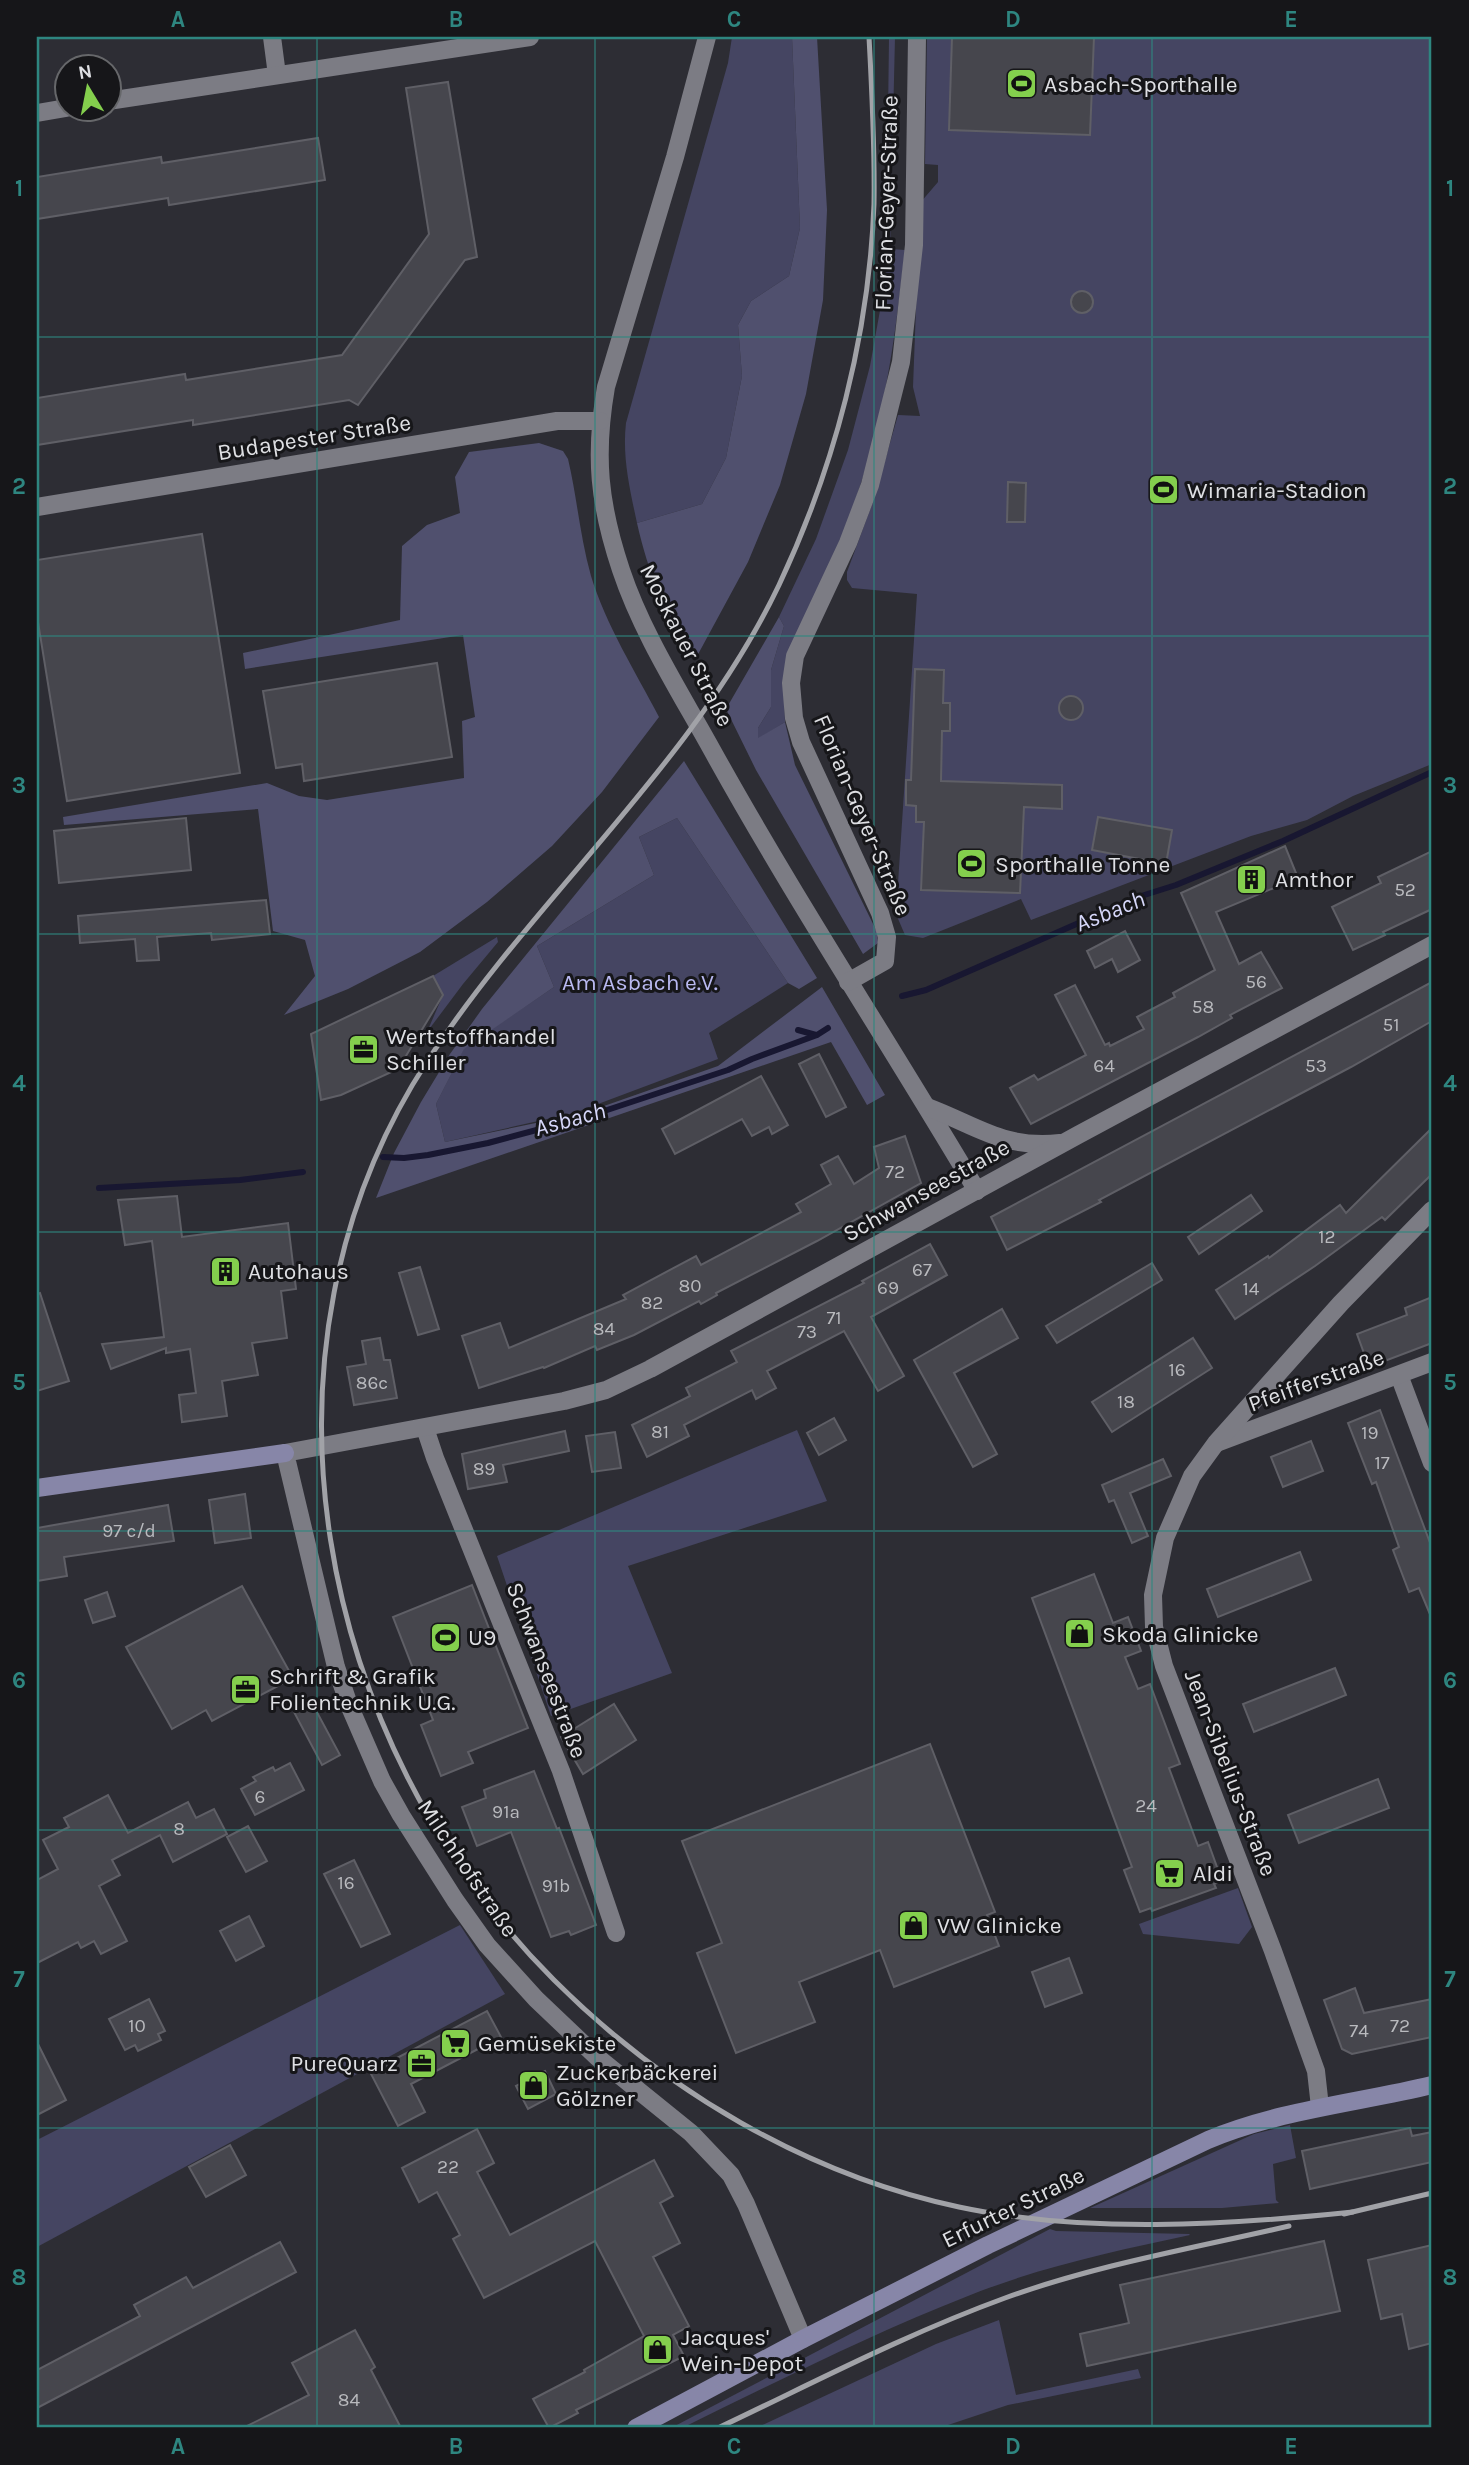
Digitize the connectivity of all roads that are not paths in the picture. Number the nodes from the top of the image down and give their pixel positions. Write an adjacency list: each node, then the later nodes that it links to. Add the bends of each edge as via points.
1 (272, 37): 5 (street)
2 (530, 37): 5 (street)
3 (707, 37): 7 (street, Moskauer Straße)
4 (917, 37): 10 (street, Florian-Geyer-Straße, via 914,245 901,362 870,485 795,656 791,683 801,742 887,937 886,961)
5 (277, 75): 6 (street)
6 (122, 99)
7 (600, 421): 8 (street, Budapester Straße, via 557,421); 10 (street, Moskauer Straße, via 598,468 612,540 642,621 732,786)
8 (37, 507)
9 (1432, 945): 12 (street, Schwanseestraße)
10 (848, 982): 11 (street, Moskauer Straße)
11 (928, 1107): 12 (street, via 1000,1139 1041,1145); 13 (street, Moskauer Straße)
12 (1064, 1142): 13 (street, Schwanseestraße)
13 (977, 1191): 17 (street, Schwanseestraße, via 606,1390)
14 (1432, 1210): 18 (street, Jean-Sibelius-Straße, via 1341,1303)
15 (1432, 1362): 16 (street, Pfeifferstraße)
16 (1399, 1375): 18 (street, Pfeifferstraße); 20 (street)
17 (425, 1428): 19 (street, Schwanseestraße); 22 (street, Schwanseestraße, via 561,1771)
18 (1216, 1443): 24 (street, Jean-Sibelius-Straße, via 1192,1476 1165,1538 1153,1595 1154,1627 1164,1666 1316,2071)
19 (285, 1453): 21 (street, Schwanseestraße); 25 (street, Milchhofstraße, via 336,1667 382,1781 401,1815 487,1945 536,1999 597,2057 691,2133 731,2175)
20 (1432, 1463)
21 (37, 1488)
22 (616, 1933)
23 (1432, 2085): 24 (street, Erfurter Straße)
24 (1320, 2107): 25 (street, Erfurter Straße, via 1256,2122 1208,2140)
25 (803, 2339): 26 (street, Erfurter Straße)
26 (636, 2428)

